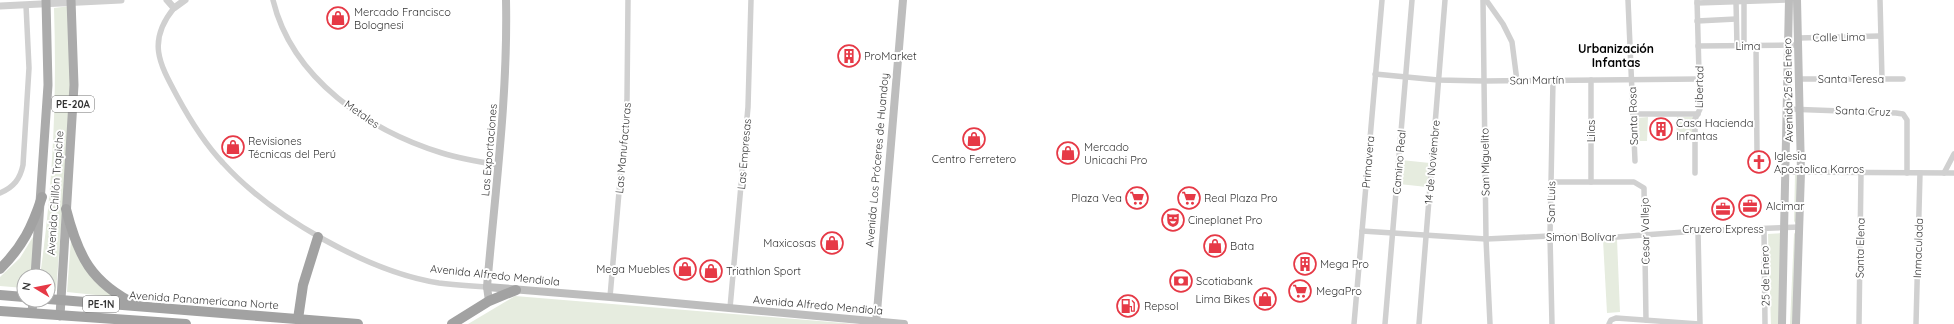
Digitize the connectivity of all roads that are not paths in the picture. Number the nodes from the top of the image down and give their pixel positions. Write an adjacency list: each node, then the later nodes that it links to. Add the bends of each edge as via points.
1 (121, 0): 21 (street)
2 (167, 0): 24 (street)
3 (185, 0): 24 (street)
4 (273, 0): 53 (street, Metales, via 283,28 306,65 322,84 358,114 376,126 420,146 450,156)
5 (506, 0): 53 (main road, Las Exportaciones, via 507,53)
6 (628, 0): 84 (street, Las Manufacturas, via 627,99)
7 (751, 0): 90 (street, Las Empresas, via 748,107)
8 (902, 0): 96 (main road, Avenida Los Próceres de Huandoy)
9 (1382, 0): 34 (street, Primavera)
10 (1412, 0): 35 (street, Camino Real)
11 (1444, 0): 41 (street, 14 de Noviembre)
12 (1485, 0): 44 (street, San Miguelito); 45 (street, via 1503,24 1512,42)
13 (1628, 0): 36 (street, Santa Rosa)
14 (1766, 0): 15 (street); 19 (street)
15 (1787, 0): 33 (main road, Avenida 25 de Enero)
16 (1797, 0): 28 (main road, Avenida 25 de Enero)
17 (1880, 0): 27 (street)
18 (1697, 1): 19 (street); 26 (street, Libertad)
19 (1740, 1): 25 (street); 31 (street)
20 (46, 2): 21 (street); 22 (street); 65 (main road, Avenida Chillón Trapiche / PE-20A, via 48,86)
21 (72, 2): 66 (main road, Avenida Chillón Trapiche / PE-20A, via 74,85)
22 (26, 5): 23 (street); 64 (street, via 29,68 23,165 20,178)
23 (0, 6)
24 (174, 8): 76 (street, Avenida Alfredo Mendiola, via 160,30 158,52 166,77 188,118 224,164 256,193)
25 (1736, 19): 26 (street); 30 (street)
26 (1698, 21): 29 (street, Libertad)
27 (1880, 36): 28 (street, Calle Lima); 39 (street)
28 (1798, 42): 33 (street, Lima); 38 (main road, Avenida 25 de Enero)
29 (1698, 46): 30 (street, Lima); 37 (street, Libertad)
30 (1736, 46): 31 (street, Lima)
31 (1744, 46): 32 (street, Lima)
32 (1756, 46): 33 (street, Lima); 50 (street)
33 (1787, 46): 46 (main road, Avenida 25 de Enero)
34 (1375, 74): 35 (street, San Martín); 70 (street, Primavera)
35 (1406, 76): 41 (street, San Martín); 72 (street, Camino Real)
36 (1632, 79): 37 (street, San Martín); 43 (street, San Martín); 48 (street, Santa Rosa)
37 (1699, 79): 49 (street, Libertad)
38 (1798, 79): 39 (street, Santa Teresa); 47 (main road, Avenida 25 de Enero)
39 (1882, 79): 40 (street, Santa Teresa)
40 (1903, 79)
41 (1438, 80): 44 (street, San Martín); 74 (street, 14 de Noviembre)
42 (1553, 80): 43 (street, San Martín); 45 (street, San Martín); 62 (street, San Luis)
43 (1591, 80): 63 (street, Lilas)
44 (1484, 81): 45 (street, San Martín); 77 (street, San Miguelito)
45 (1517, 81)
46 (1787, 109): 47 (street, Santa Cruz); 54 (main road, Avenida 25 de Enero)
47 (1799, 109): 55 (main road, Avenida 25 de Enero); 58 (street, Santa Cruz, via 1902,114 1907,120)
48 (1634, 114): 49 (street); 52 (street, Santa Rosa)
49 (1698, 114): 56 (street, Libertad)
50 (1757, 152)
51 (1954, 154): 60 (street)
52 (1635, 160)
53 (499, 165): 80 (main road, Las Exportaciones)
54 (1785, 172): 55 (street); 68 (main road, Avenida 25 de Enero)
55 (1801, 172): 57 (street); 67 (main road, Avenida 25 de Enero)
56 (1695, 173)
57 (1861, 173): 58 (street); 111 (street, Santa Elena)
58 (1907, 173): 59 (street)
59 (1920, 173): 60 (street); 112 (street, Inmaculada)
60 (1944, 173): 61 (street)
61 (1954, 173)
62 (1551, 182): 63 (street, Cesar Vallejo); 75 (street, San Luis)
63 (1591, 182): 73 (street, Cesar Vallejo, via 1634,182 1644,188)
64 (0, 193)
65 (42, 197): 78 (main road, Avenida Chillón Trapiche / PE-20A); 79 (highway, via 32,226 17,250)
66 (66, 209): 86 (main road, Avenida Chillón Trapiche / PE-20A); 89 (highway, via 83,259 94,275 108,288)
67 (1800, 227): 68 (street, Simon Bolívar); 110 (main road, Avenida 25 de Enero)
68 (1784, 228): 69 (street, Simon Bolívar); 109 (main road, Avenida 25 de Enero)
69 (1764, 229): 71 (street, Simon Bolívar); 108 (street, 25 de Enero)
70 (1362, 231): 72 (street, Simon Bolívar); 101 (street, Primavera)
71 (1698, 231): 73 (street, Simon Bolívar); 107 (street)
72 (1393, 233): 74 (street, Simon Bolívar); 102 (street, Camino Real)
73 (1646, 234): 75 (street, Simon Bolívar, via 1617,237); 95 (street, Cesar Vallejo)
74 (1426, 236): 77 (street, Simon Bolívar); 103 (street, 14 de Noviembre)
75 (1550, 236): 77 (street, Simon Bolívar); 105 (street, San Luis)
76 (318, 237): 80 (street, Avenida Alfredo Mendiola, via 374,263 405,274 438,283); 94 (highway, via 303,285)
77 (1486, 239): 104 (street, San Miguelito)
78 (36, 268)
79 (0, 269)
80 (487, 288): 81 (main road, Avenida Alfredo Mendiola); 87 (main road, Las Exportaciones)
81 (516, 290): 84 (main road, Avenida Alfredo Mendiola); 87 (highway)
82 (0, 295): 83 (highway)
83 (16, 296)
84 (610, 297): 90 (main road, Avenida Alfredo Mendiola)
85 (56, 300): 86 (highway, Avenida Panamericana Norte / PE-1N)
86 (61, 300): 89 (highway, Avenida Panamericana Norte / PE-1N); 93 (main road, Avenida Chillón Trapiche / PE-20A)
87 (489, 301): 99 (highway)
88 (32, 308): 92 (main road)
89 (142, 308): 94 (highway, Avenida Panamericana Norte / PE-1N)
90 (730, 308): 96 (main road, Avenida Alfredo Mendiola)
91 (0, 311): 92 (highway, PE-1N)
92 (32, 313): 93 (highway, PE-1N)
93 (60, 316): 97 (highway, PE-1N)
94 (298, 319): 98 (highway, Avenida Panamericana Norte / PE-1N)
95 (1646, 320): 106 (street, via 1616,318); 107 (street)
96 (876, 323): 100 (main road, Avenida Alfredo Mendiola)
97 (186, 324)
98 (358, 324)
99 (452, 324)
100 (904, 324)
101 (1354, 324)
102 (1385, 324)
103 (1419, 324)
104 (1490, 324)
105 (1552, 324)
106 (1609, 324)
107 (1700, 324)
108 (1765, 324)
109 (1782, 324)
110 (1796, 324)
111 (1859, 324)
112 (1916, 324)

